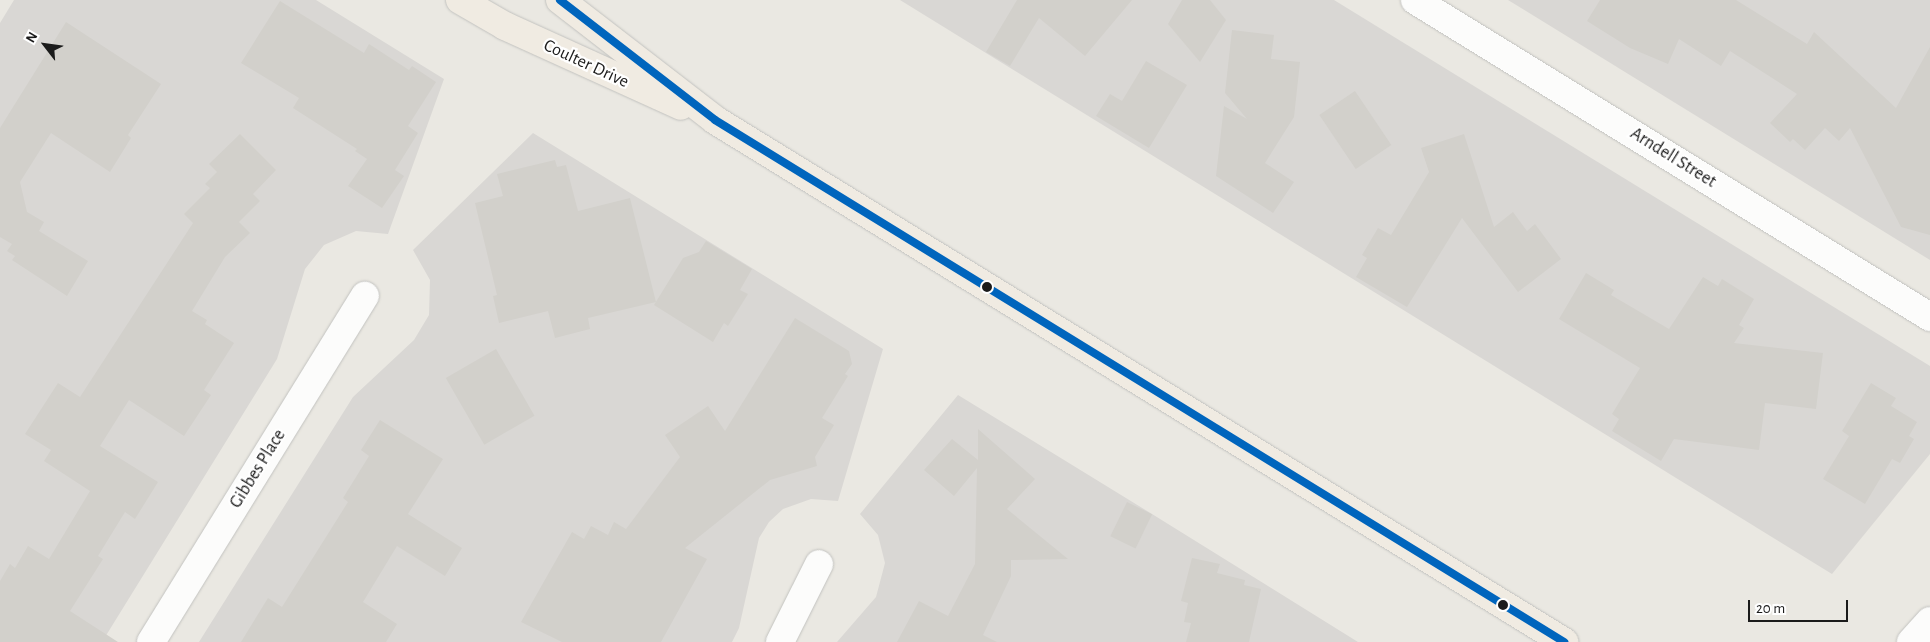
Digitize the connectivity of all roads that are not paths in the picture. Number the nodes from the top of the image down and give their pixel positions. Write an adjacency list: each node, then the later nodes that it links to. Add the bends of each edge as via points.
1 (460, 0): 4 (main road, Coulter Drive, via 504,26 609,76)
2 (560, 0): 4 (main road, Coulter Drive)
3 (1415, 0): 6 (street, Arndell Street)
4 (715, 120): 11 (main road, Coulter Drive)
5 (365, 296): 9 (street, Gibbes Place)
6 (1930, 316)
7 (819, 564): 10 (street)
8 (1930, 621): 12 (street)
9 (151, 642)
10 (780, 642)
11 (1564, 642)
12 (1911, 642)

